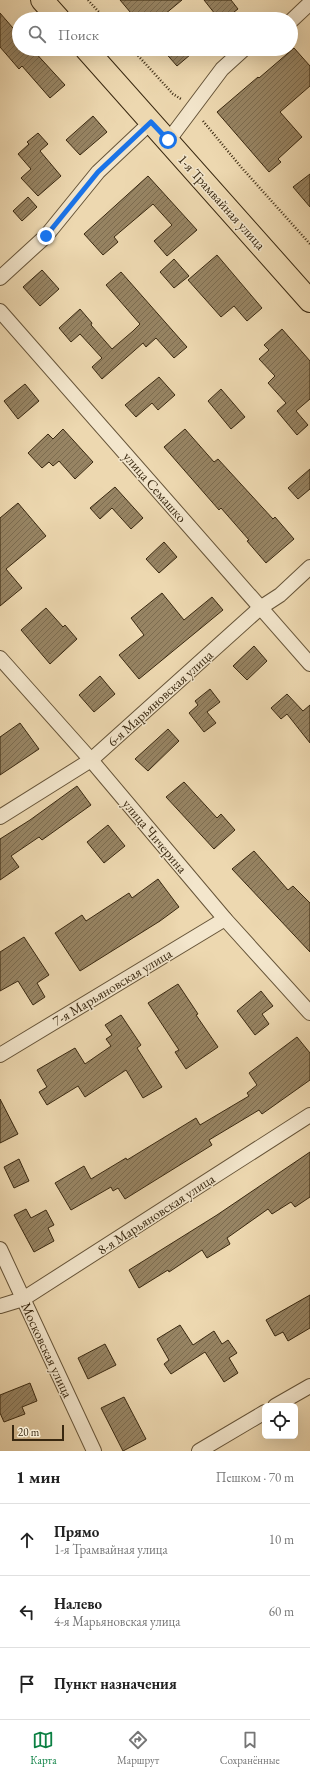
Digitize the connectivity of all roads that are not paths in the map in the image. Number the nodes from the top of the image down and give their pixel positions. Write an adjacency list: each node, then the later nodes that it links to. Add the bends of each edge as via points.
1 (42, 0): 3 (main road)
2 (310, 3): 4 (street)
3 (53, 12)
4 (298, 14)
5 (92, 56): 7 (main road, 1-я Трамвайная улица)
6 (236, 56): 8 (street, via 222,69)
7 (151, 122): 8 (main road, 1-я Трамвайная улица); 9 (street, via 98,172 46,236)
8 (168, 140): 10 (main road, 1-я Трамвайная улица)
9 (0, 278)
10 (310, 301)
11 (0, 311): 13 (street, улица Семашко)
12 (310, 567): 13 (street, 6-я Марьяновская улица, via 280,595)
13 (260, 608): 15 (street, улица Семашко); 16 (street, 6-я Марьяновская улица)
14 (0, 658): 16 (street, улица Чичерина)
15 (310, 664)
16 (91, 760): 17 (street, 6-я Марьяновская улица); 18 (street, улица Чичерина)
17 (0, 817)
18 (225, 919): 19 (street, улица Чичерина); 20 (street, 7-я Марьяновская улица)
19 (310, 1013)
20 (0, 1054)
21 (310, 1116): 23 (street, 8-я Марьяновская улица)
22 (0, 1249): 23 (street, Московская улица)
23 (23, 1299): 24 (street, 8-я Марьяновская улица); 28 (street, Московская улица)
24 (0, 1306)
25 (310, 1386): 26 (street)
26 (281, 1403)
27 (262, 1414): 29 (street)
28 (94, 1451)
29 (199, 1451)

